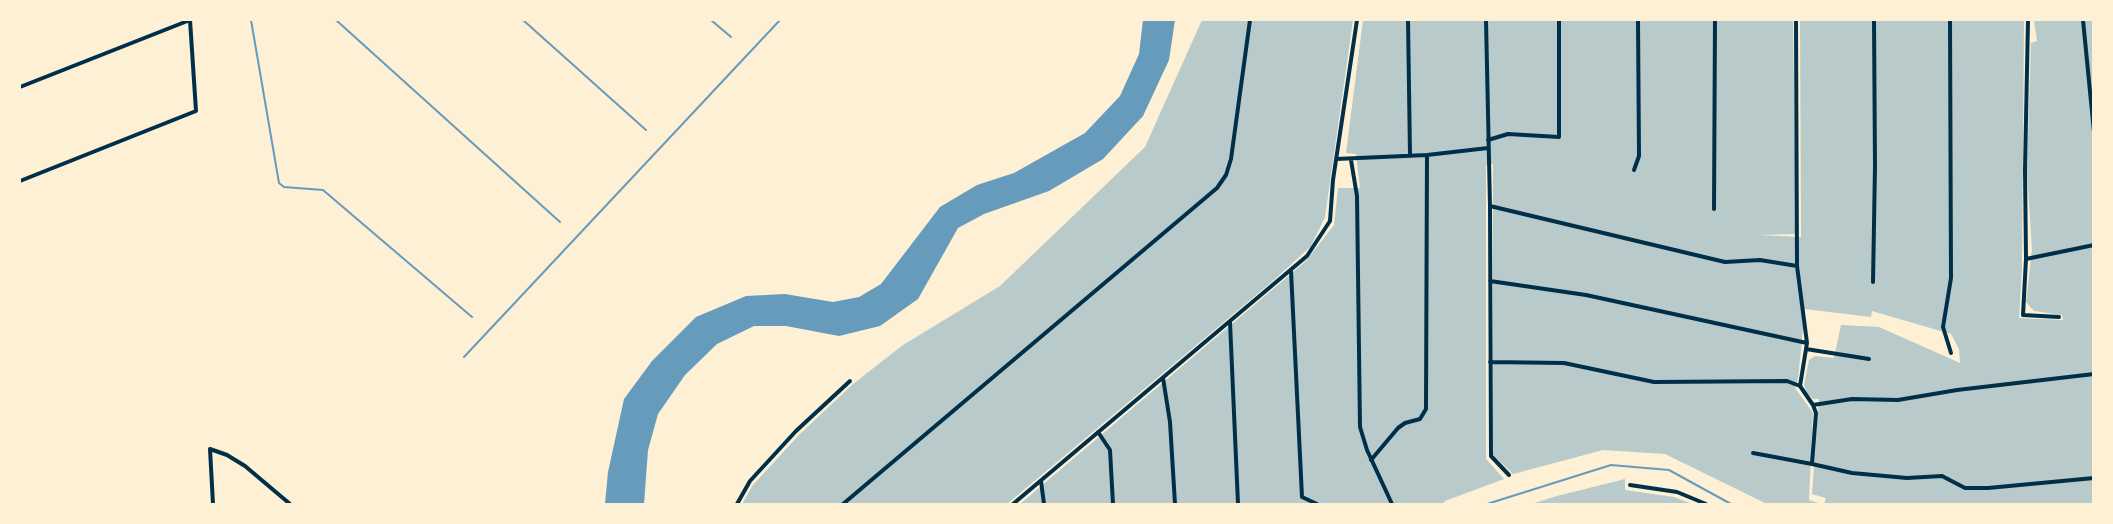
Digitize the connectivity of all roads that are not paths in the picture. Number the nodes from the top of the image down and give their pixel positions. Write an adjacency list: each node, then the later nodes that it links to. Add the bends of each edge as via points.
1 (190, 20): 14 (street); 23 (street, via 196,111)
2 (1250, 20): 55 (street, via 1231,159 1217,188)
3 (1357, 20): 20 (street)
4 (1408, 20): 18 (street)
5 (1486, 20): 16 (street)
6 (1559, 20): 16 (street, via 1559,137 1508,134)
7 (1638, 20): 22 (street, via 1639,156)
8 (1715, 20): 25 (street)
9 (1796, 20): 28 (street)
10 (1874, 20): 31 (street)
11 (1950, 20): 36 (street, via 1951,278 1943,327)
12 (2028, 20): 27 (street)
13 (2083, 20): 15 (street)
14 (20, 87)
15 (2094, 132)
16 (1488, 140): 17 (street)
17 (1488, 148): 19 (street); 24 (street)
18 (1410, 155): 19 (street); 21 (street)
19 (1427, 155): 46 (street, via 1426,409 1420,418 1398,428)
20 (1336, 159): 21 (street); 29 (street, via 1330,221 1308,256)
21 (1351, 160): 46 (street, via 1357,196 1360,427)
22 (1634, 170)
23 (20, 181)
24 (1490, 207): 28 (street, via 1725,262 1760,260); 30 (street)
25 (1714, 209)
26 (2094, 245): 27 (street)
27 (2026, 259): 32 (street, via 2023,315)
28 (1797, 266): 34 (street)
29 (1291, 271): 33 (street); 61 (street, via 1302,497)
30 (1490, 281): 34 (street, via 1586,294); 38 (street)
31 (1873, 282)
32 (2059, 317)
33 (1230, 321): 40 (street); 60 (street)
34 (1807, 344): 35 (street)
35 (1806, 349): 37 (street); 42 (street)
36 (1951, 353)
37 (1869, 359)
38 (1490, 362): 42 (street, via 1564,363 1654,381 1787,381); 48 (street, via 1491,456)
39 (2094, 375): 43 (street, via 1898,400 1852,399)
40 (1163, 377): 44 (street); 59 (street)
41 (850, 381): 54 (street, via 750,481)
42 (1800, 386): 43 (street)
43 (1813, 405): 47 (street, via 1816,413)
44 (1098, 432): 50 (street); 58 (street, via 1110,450)
45 (1753, 453): 47 (street)
46 (1371, 460): 62 (street)
47 (1812, 464): 49 (street, via 1852,473 1907,478 1942,476 1965,488)
48 (1509, 475)
49 (2094, 478)
50 (1041, 481): 56 (street); 57 (street)
51 (1630, 485): 63 (street, via 1677,492)
52 (213, 504): 53 (street, via 210,449 245,466)
53 (290, 504)
54 (737, 504)
55 (843, 504)
56 (1013, 504)
57 (1044, 504)
58 (1113, 504)
59 (1175, 504)
60 (1238, 504)
61 (1317, 504)
62 (1392, 504)
63 (1706, 504)

